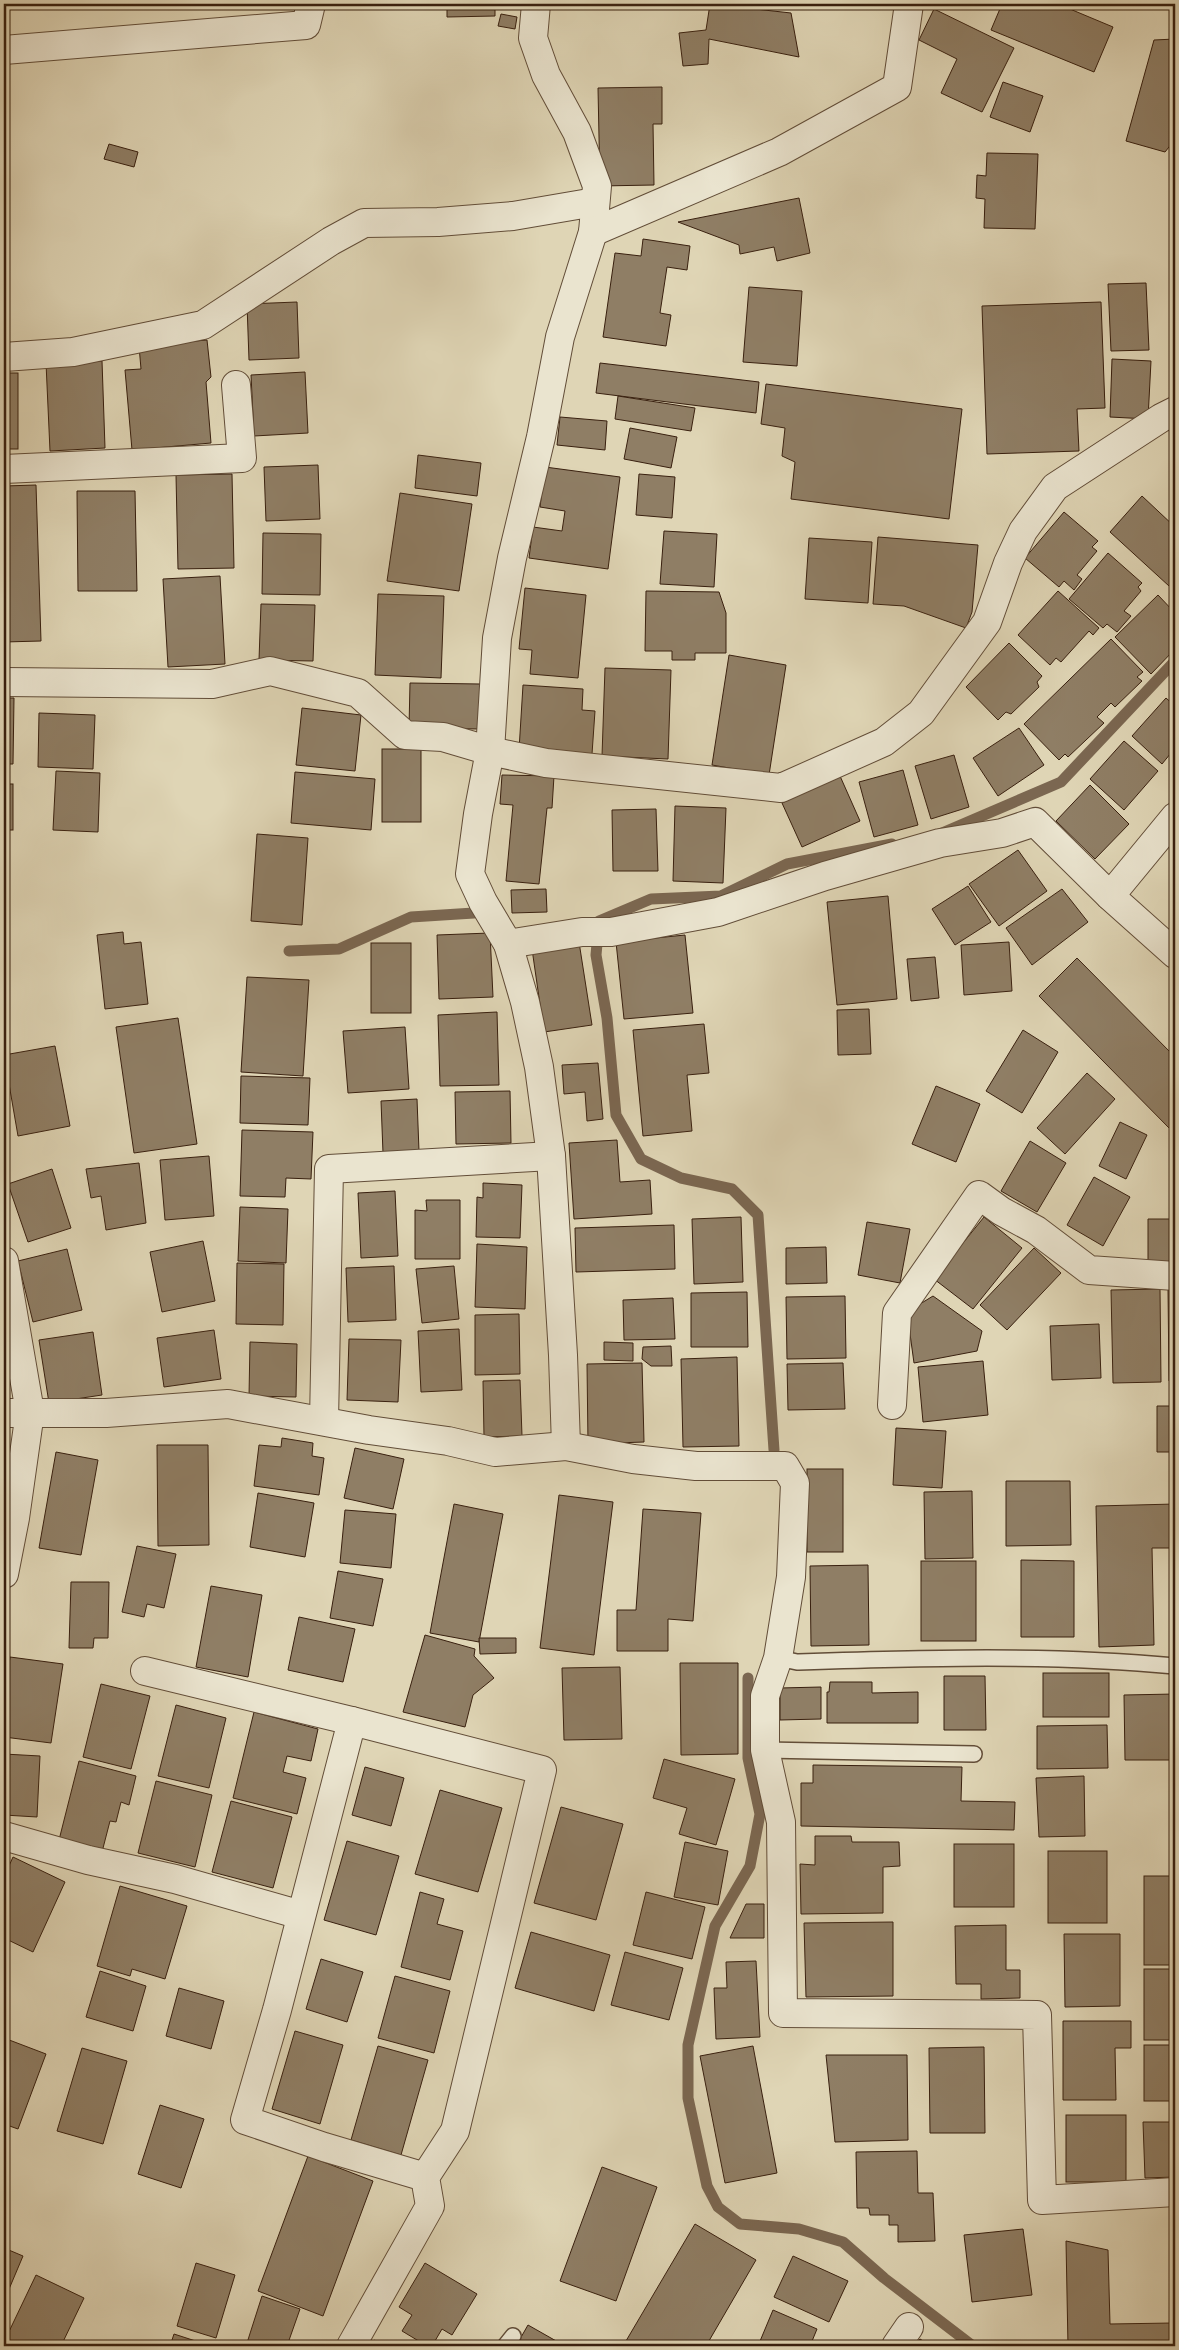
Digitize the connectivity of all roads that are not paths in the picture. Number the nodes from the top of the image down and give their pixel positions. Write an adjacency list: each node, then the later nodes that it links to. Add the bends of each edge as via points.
1 (311, 4): 4 (street, via 306,25)
2 (536, 4): 5 (street, via 533,38 546,75 577,132 597,186)
3 (909, 4): 6 (street, via 897,87 779,152)
4 (4, 50)
5 (596, 202): 6 (street); 7 (street, via 513,216 364,223 203,325 73,352)
6 (593, 232): 12 (street, via 560,337 541,437 512,558 497,638)
7 (4, 357)
8 (236, 385): 10 (street, via 242,458)
9 (1175, 411): 12 (street, via 1055,487 1023,531 987,622 921,713 884,742 781,788 546,763)
10 (4, 469)
11 (4, 682): 12 (street, via 212,684 270,671 358,694 405,735 444,737)
12 (490, 751): 15 (street, via 470,874)
13 (1175, 817): 14 (street)
14 (1110, 896): 15 (street, via 1035,822 1002,832 940,843 825,876 718,912 611,932 582,932); 16 (street)
15 (508, 944): 17 (street, via 539,1067)
16 (1175, 954)
17 (551, 1156): 22 (street, via 329,1169); 23 (street)
18 (4, 1262): 21 (street)
19 (1175, 1276): 20 (street, via 1089,1270 1036,1230 1001,1211 979,1194 897,1313)
20 (892, 1405)
21 (17, 1412): 22 (street, via 106,1413 228,1404); 24 (street, via 15,1518)
22 (324, 1421): 23 (street, via 495,1452)
23 (566, 1446): 25 (street, via 633,1459 696,1466 784,1466 795,1483 792,1577)
24 (4, 1574)
25 (778, 1658): 26 (lane, via 797,1662 924,1657 1042,1658); 29 (street, via 765,1696)
26 (1175, 1666)
27 (145, 1671): 28 (street)
28 (352, 1721): 32 (street); 33 (street, via 542,1770 455,2132)
29 (765, 1750): 30 (lane); 34 (street, via 781,1822 783,2013 1037,2015 1042,2200)
30 (974, 1754)
31 (4, 1836): 32 (street)
32 (301, 1915): 33 (street, via 245,2120)
33 (424, 2177): 35 (street, via 430,2206)
34 (1175, 2192)
35 (351, 2346)

